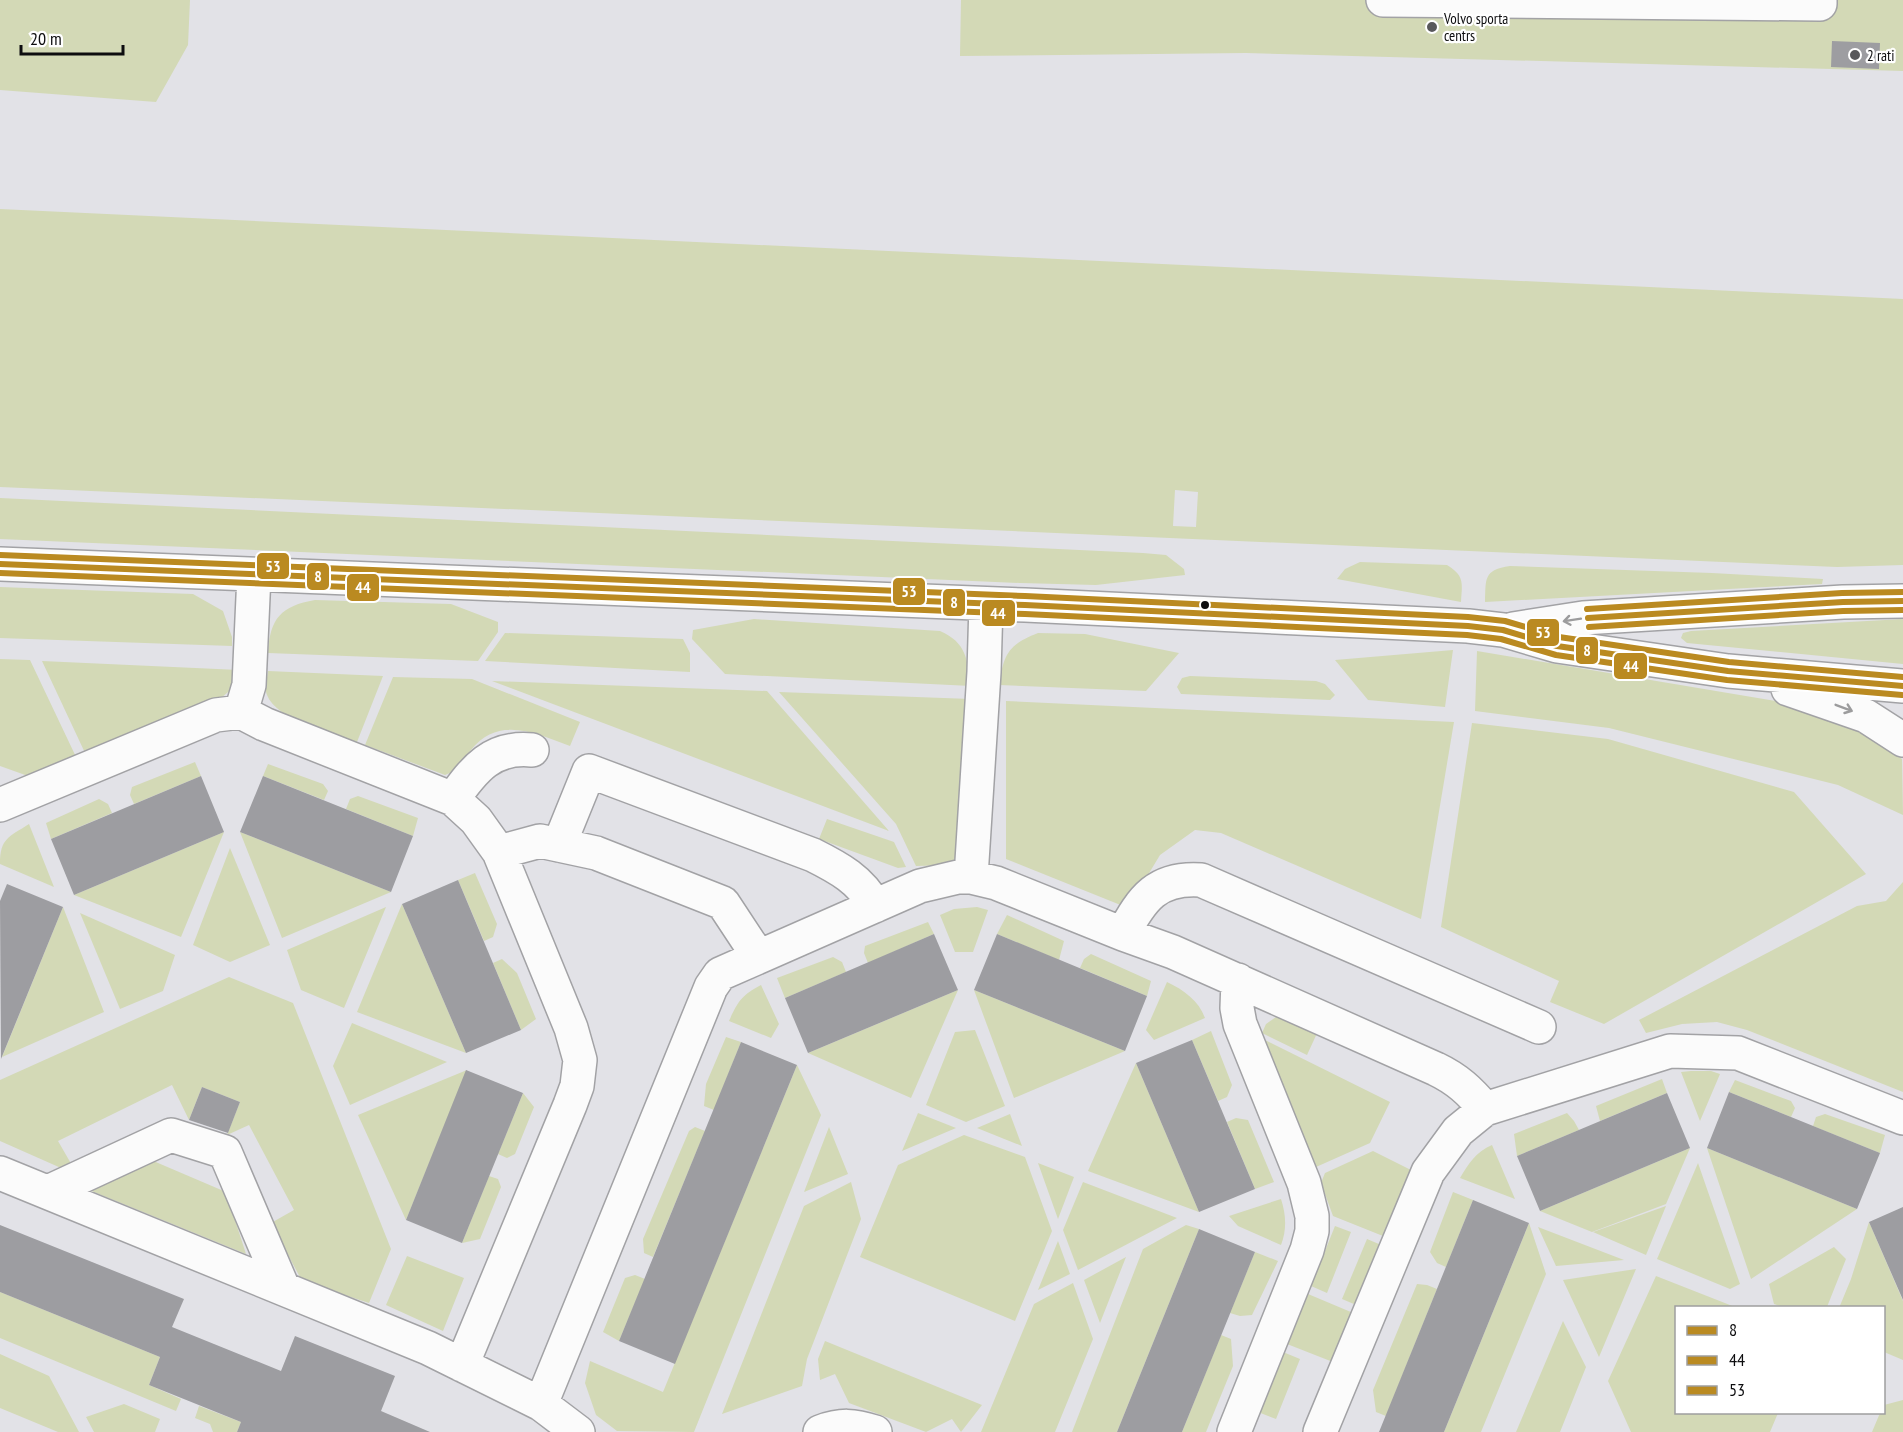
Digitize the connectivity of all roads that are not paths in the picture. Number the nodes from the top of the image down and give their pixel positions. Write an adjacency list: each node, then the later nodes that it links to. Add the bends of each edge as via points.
1 (1383, 0): 2 (street, via 1820,4)
2 (1820, 0)
3 (0, 564): 4 (street)
4 (254, 576): 6 (street); 10 (street, via 249,685)
5 (1903, 601): 7 (street, one-way to 7, via 1583,618)
6 (986, 604): 7 (street); 17 (street)
7 (1503, 630): 8 (street, via 1557,646)
8 (1728, 671): 9 (street); 11 (street, one-way to 11, via 1866,716)
9 (1903, 686)
10 (241, 712): 13 (street); 14 (street, via 216,715)
11 (1903, 740)
12 (532, 750): 13 (street, via 509,749 495,755 466,780)
13 (453, 799): 16 (street, via 477,820)
14 (0, 805)
15 (559, 845): 16 (street, via 540,841); 18 (street, via 589,771 821,859 855,879); 20 (street, via 596,854 723,903)
16 (499, 852): 28 (street, via 571,1028 580,1071 570,1105)
17 (970, 877): 18 (street, via 920,886); 19 (street, via 996,883)
18 (875, 906): 20 (street)
19 (1123, 934): 21 (street); 22 (street, via 1136,909 1154,890 1167,883 1201,880)
20 (758, 956): 29 (street, via 720,974 711,987)
21 (1238, 980): 23 (street, via 1436,1069 1463,1085); 33 (street, via 1240,1024 1304,1183 1312,1231)
22 (1539, 1027)
23 (1485, 1109): 24 (street, via 1670,1051 1738,1053); 34 (street, via 1458,1131 1428,1172)
24 (1903, 1118)
25 (0, 1173): 26 (street)
26 (48, 1192): 27 (street); 27 (street, via 171,1135 225,1152)
27 (283, 1288): 28 (street)
28 (462, 1365): 29 (street)
29 (541, 1404): 30 (street)
30 (578, 1432)
31 (820, 1432): 32 (street, via 847,1425)
32 (875, 1432)
33 (1234, 1432)
34 (1320, 1432)

